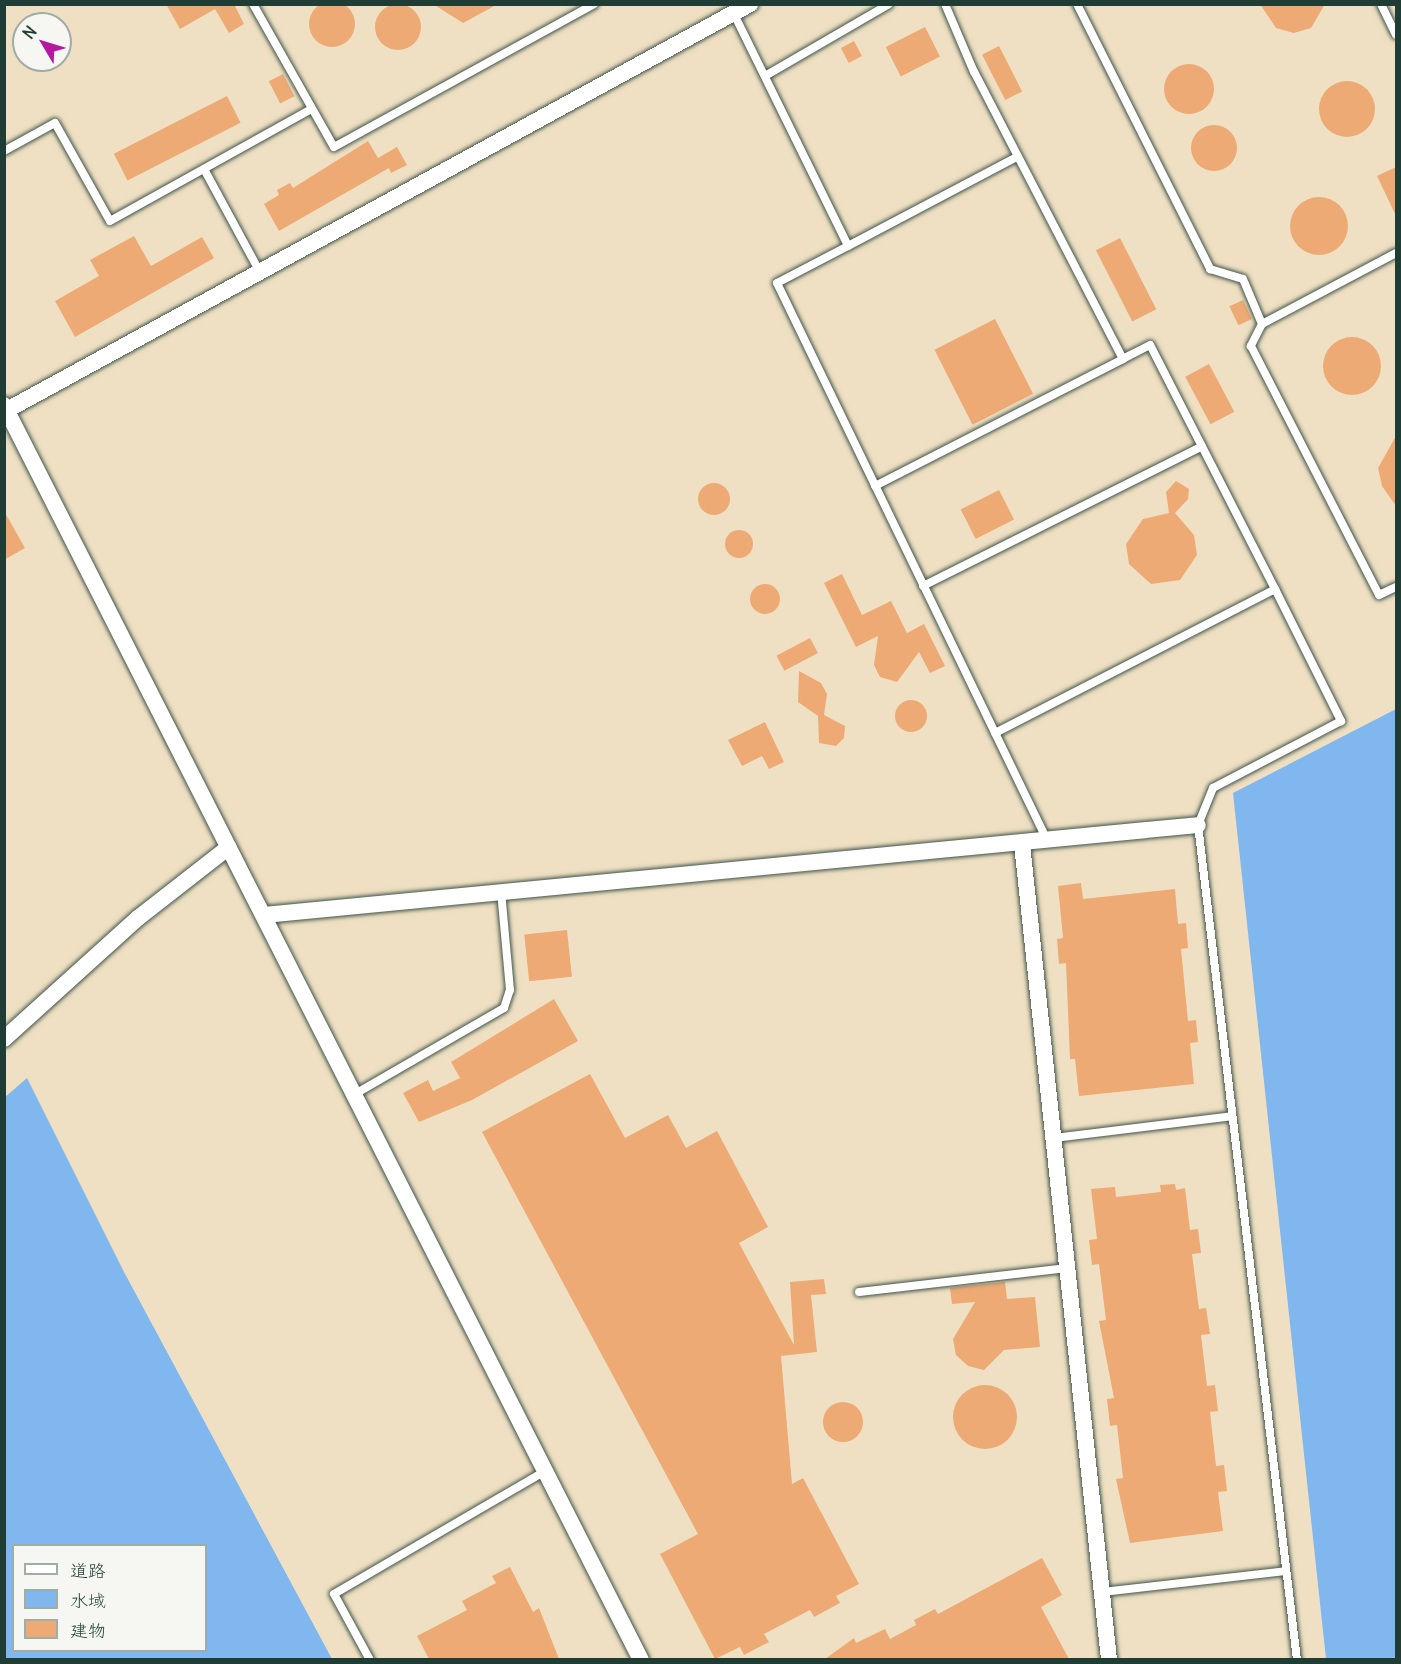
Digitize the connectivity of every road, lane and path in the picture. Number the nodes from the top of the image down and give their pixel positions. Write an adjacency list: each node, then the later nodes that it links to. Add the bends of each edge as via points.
1 (253, 4): 11 (lane)
2 (594, 4): 11 (lane, via 334,147)
3 (750, 4): 8 (street)
4 (889, 4): 10 (lane)
5 (945, 4): 13 (lane)
6 (1077, 4): 18 (lane, via 1210,269 1243,279)
7 (1381, 4): 9 (lane)
8 (734, 14): 10 (lane); 17 (street)
9 (1396, 31)
10 (765, 76): 15 (lane)
11 (311, 109): 14 (lane)
12 (4, 151): 14 (lane, via 55,123 110,221)
13 (1017, 157): 15 (lane); 19 (lane)
14 (204, 169): 17 (lane)
15 (848, 246): 22 (lane, via 777,283)
16 (1396, 253): 18 (lane)
17 (260, 272): 20 (street)
18 (1262, 324): 24 (lane, via 1251,346 1379,596)
19 (1123, 359): 21 (lane, via 1150,345); 22 (lane)
20 (6, 408): 30 (street)
21 (1202, 446): 23 (lane); 25 (lane)
22 (875, 486): 23 (lane)
23 (923, 586): 26 (lane)
24 (1396, 587)
25 (1275, 589): 26 (lane); 27 (lane, via 1341,721 1213,788)
26 (995, 733): 28 (lane)
27 (1198, 825): 28 (street); 35 (lane)
28 (1047, 841): 29 (street)
29 (1022, 844): 31 (street); 36 (street)
30 (229, 847): 32 (street); 33 (street, via 138,918)
31 (501, 892): 32 (street); 34 (lane, via 510,990 504,1008)
32 (264, 915): 34 (street)
33 (4, 1039)
34 (355, 1094): 39 (street)
35 (1232, 1116): 36 (lane); 40 (lane)
36 (1054, 1138): 37 (street)
37 (1068, 1268): 38 (lane); 41 (street)
38 (859, 1292)
39 (545, 1471): 42 (lane, via 334,1594); 43 (street)
40 (1286, 1571): 41 (lane); 45 (lane)
41 (1102, 1592): 44 (street)
42 (370, 1659)
43 (641, 1659)
44 (1109, 1659)
45 (1297, 1659)

